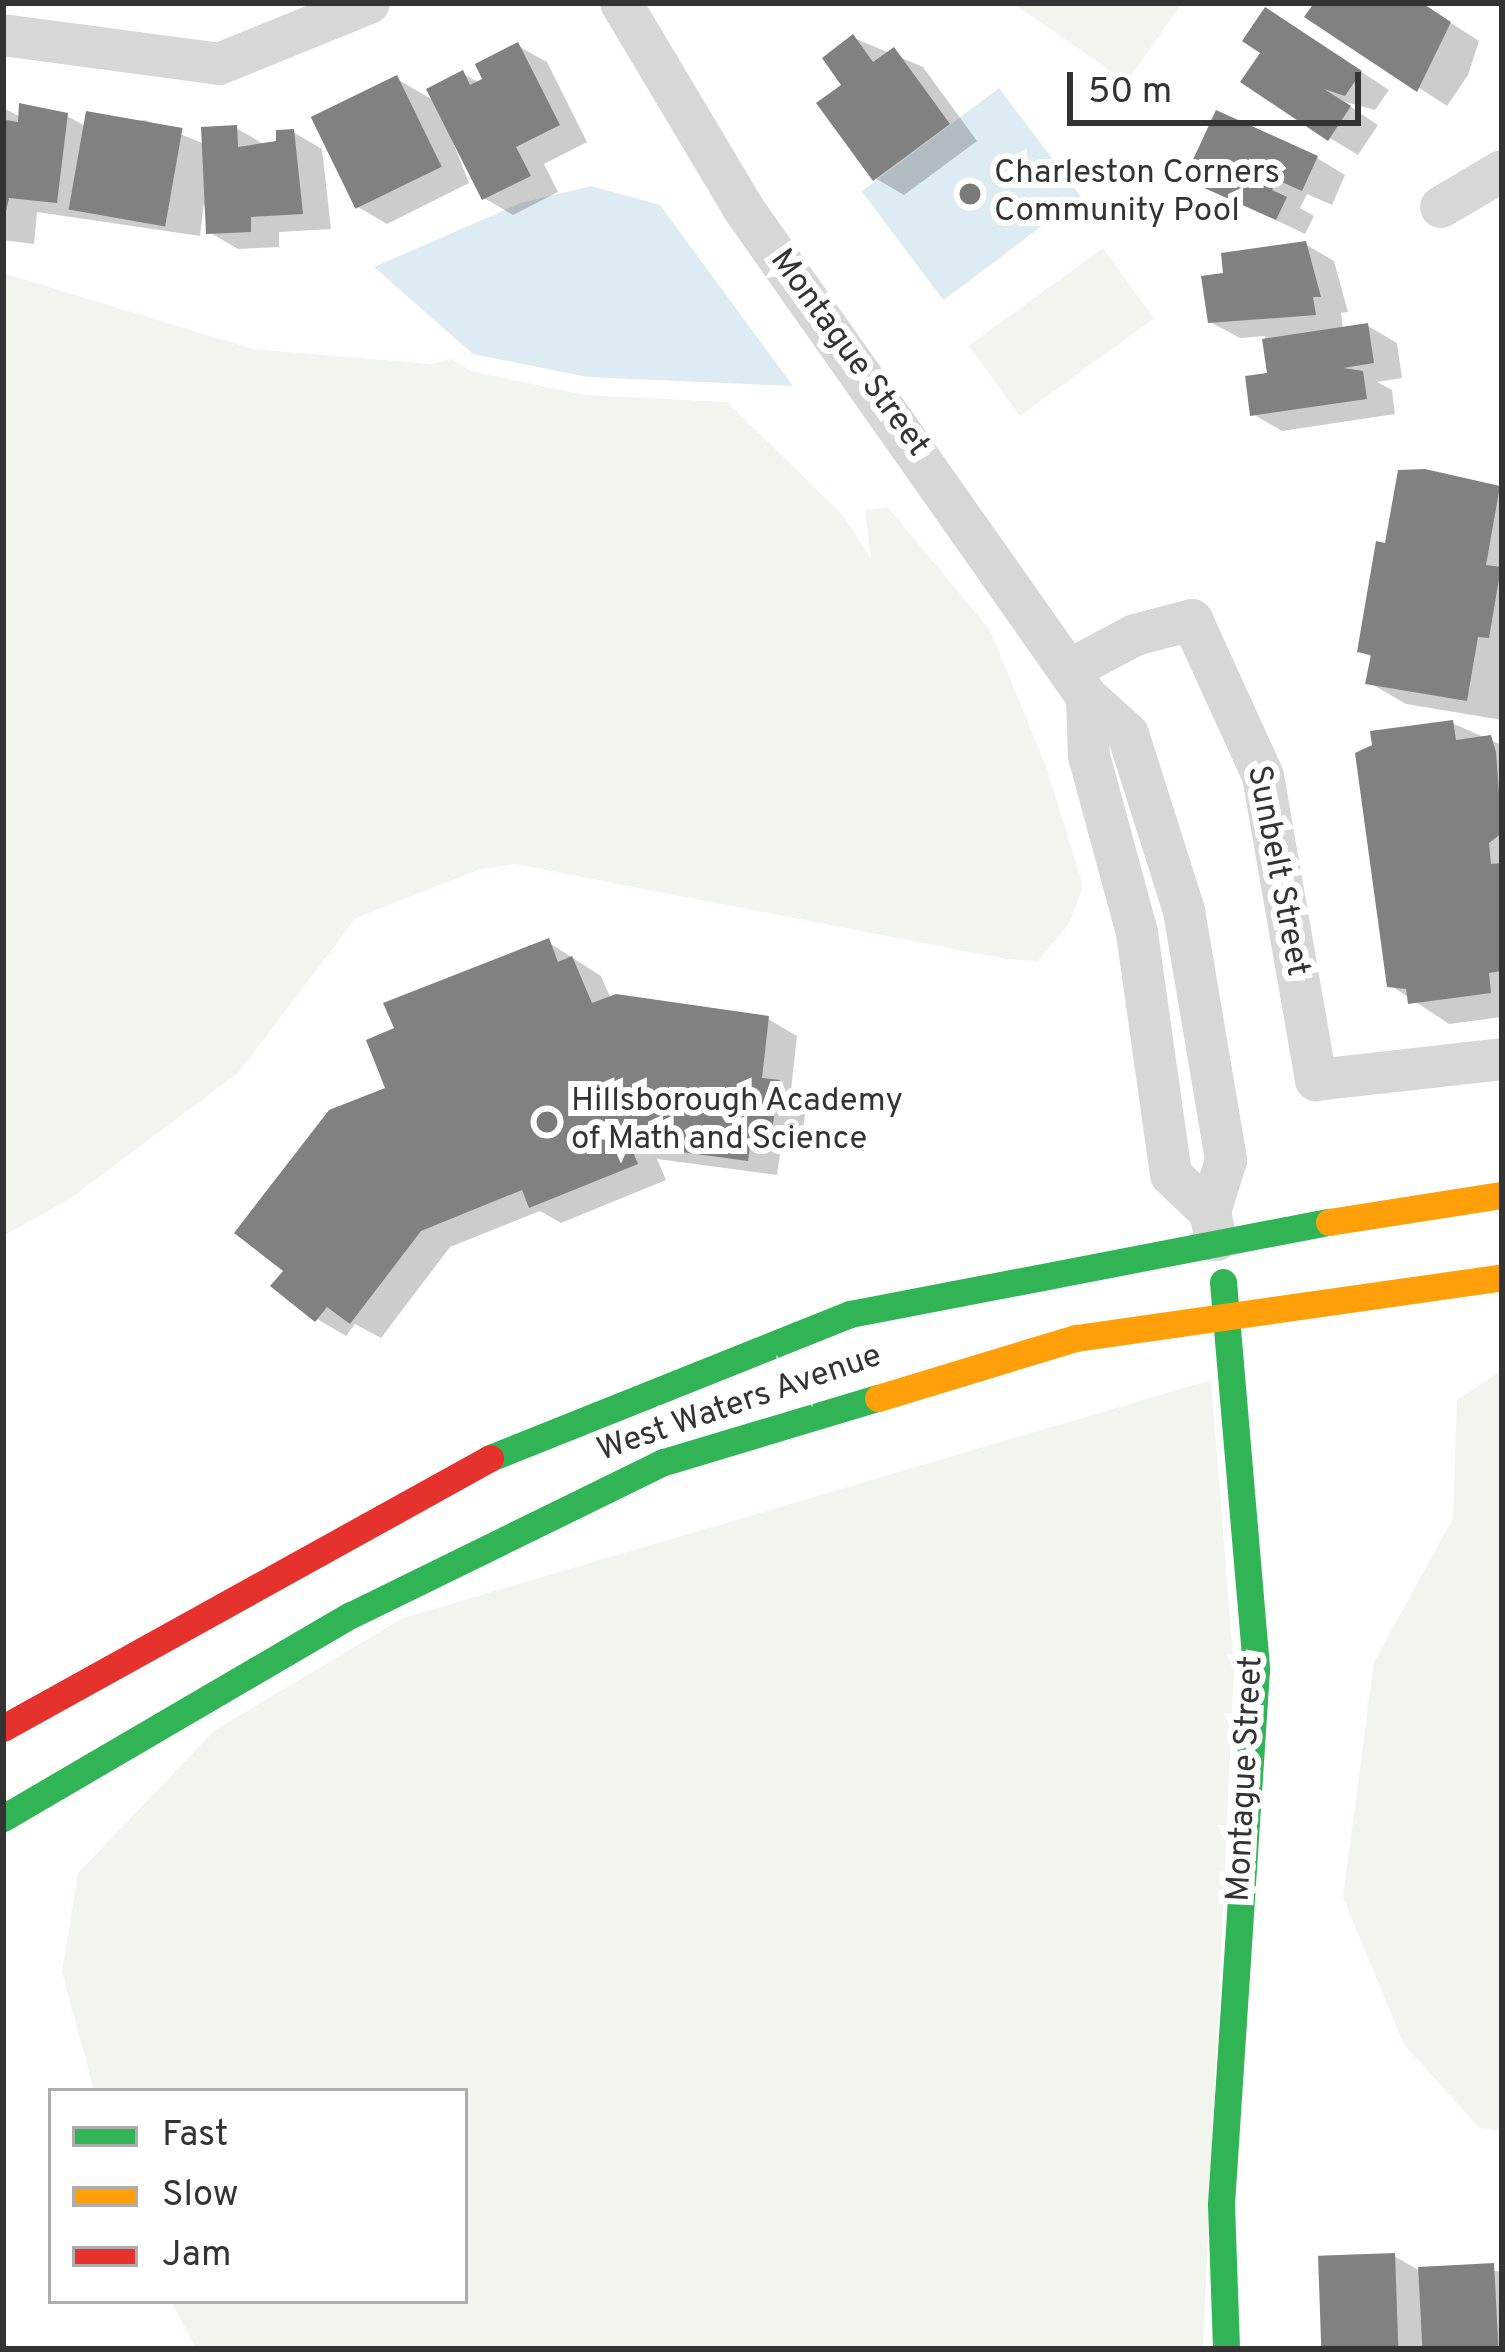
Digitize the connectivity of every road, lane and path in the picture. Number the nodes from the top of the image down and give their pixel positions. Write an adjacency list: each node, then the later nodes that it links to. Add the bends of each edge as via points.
1 (369, 3): 3 (street, via 219,64)
2 (621, 3): 6 (street, Montague Street, via 743,208)
3 (3, 35)
4 (1502, 171): 5 (street)
5 (1441, 207)
6 (1078, 683): 7 (street, Sunbelt Street, via 1135,635 1192,620 1263,776 1316,1080); 9 (street, Montague Street, via 1128,734 1184,910 1226,1160)
7 (1502, 1059)
8 (1502, 1195): 9 (street, West Waters Avenue)
9 (1213, 1226): 11 (street, Montague Street); 12 (street, West Waters Avenue, via 850,1314)
10 (1502, 1277): 11 (street, West Waters Avenue)
11 (1228, 1318): 16 (street, West Waters Avenue, via 1076,1339 664,1462 351,1615); 18 (street, Montague Street, via 1256,1670 1221,2204)
12 (502, 1453): 13 (street); 15 (street, West Waters Avenue, via 452,1473)
13 (465, 1508)
14 (172, 1683): 16 (street)
15 (3, 1728)
16 (102, 1760): 17 (street, West Waters Avenue)
17 (3, 1818)
18 (1226, 2349)

